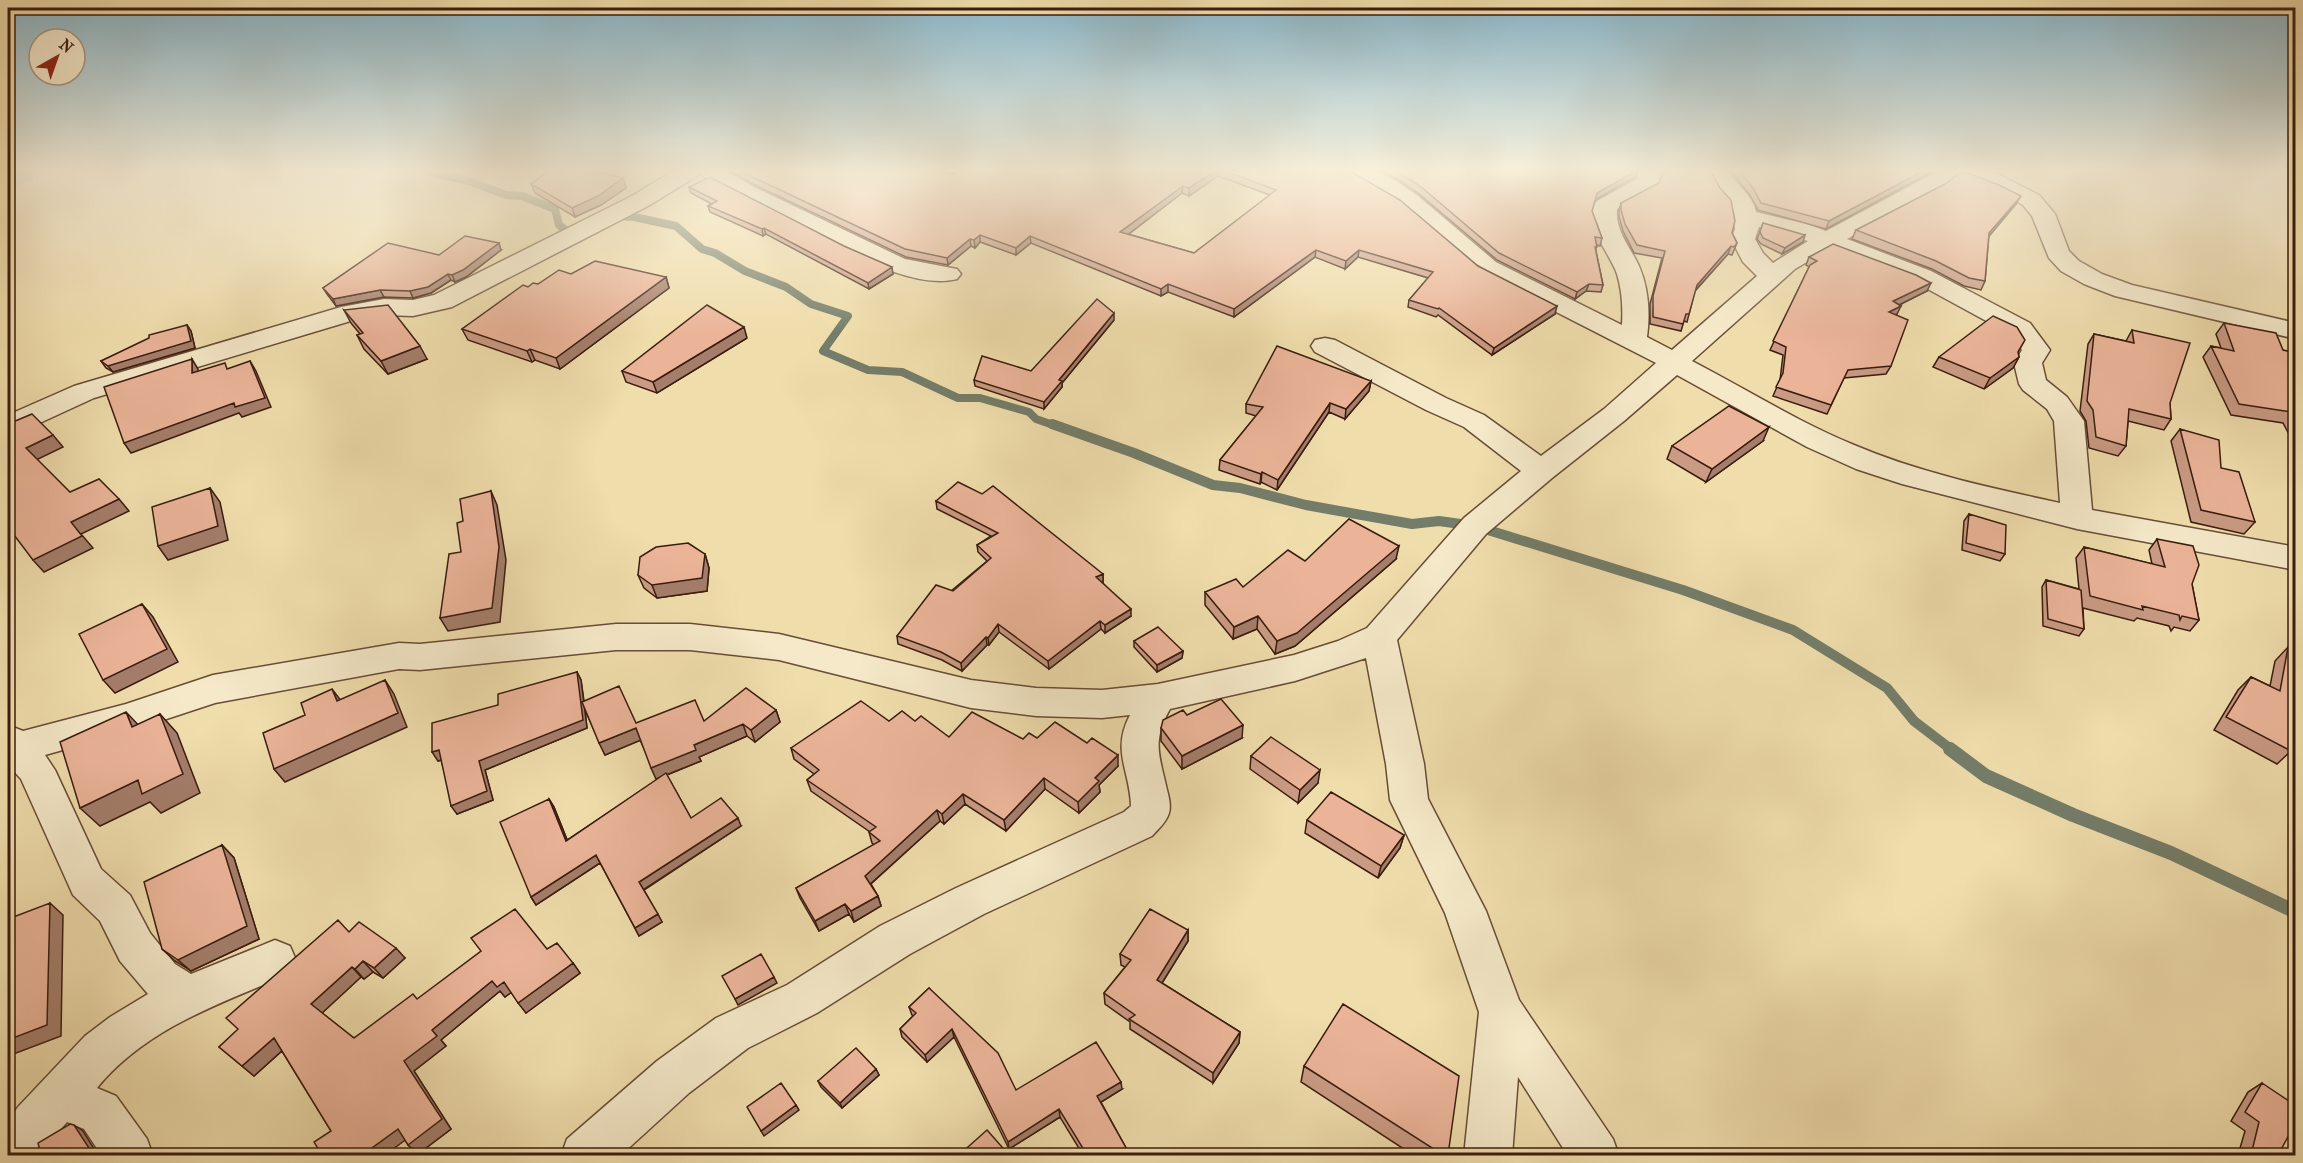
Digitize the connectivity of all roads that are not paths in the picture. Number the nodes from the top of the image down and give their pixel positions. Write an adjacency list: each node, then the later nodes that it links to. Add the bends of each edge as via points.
1 (592, 225): 16 (street, via 443,301 350,313 84,392)
2 (815, 225): 10 (street, via 896,264)
3 (1438, 225): 13 (street, via 1467,255 1497,273)
4 (1607, 225): 13 (street, via 1630,274 1638,312)
5 (1747, 225): 11 (street, via 1743,239 1752,257)
6 (1783, 225): 9 (street)
7 (1854, 225): 9 (street)
8 (2047, 225): 12 (street, via 2058,253 2070,266 2093,279 2124,291)
9 (1826, 240): 11 (street); 18 (street, via 1922,276 2021,329 2036,350 2028,363 2033,384 2057,403 2069,421)
10 (948, 274)
11 (1772, 276): 15 (street)
12 (2295, 331)
13 (1633, 341): 15 (street)
14 (1325, 346): 17 (street, via 1474,421)
15 (1677, 363): 17 (street); 18 (street, via 1800,432 1865,461 1949,488)
16 (8, 426)
17 (1540, 471): 20 (street, via 1475,526)
18 (2077, 518): 19 (street)
19 (2295, 559)
20 (1379, 637): 21 (street, via 1295,668); 25 (street, via 1409,800 1465,911)
21 (1158, 698): 22 (street, via 1102,704 1025,701 971,694 779,646 690,637 616,637 399,656 213,689 127,718); 29 (street, via 1138,746 1152,796 1150,812 1138,824 970,901 895,940 802,999 732,1033 673,1077)
22 (11, 746): 24 (street, via 36,770 87,882 115,908 135,947 160,978)
23 (275, 960): 24 (street)
24 (188, 997): 26 (street, via 139,1023 107,1046)
25 (1501, 1012): 30 (street); 31 (street)
26 (61, 1097): 27 (street, via 32,1124); 28 (street, via 100,1112)
27 (18, 1155)
28 (130, 1155)
29 (584, 1155)
30 (1488, 1155)
31 (1596, 1155)

